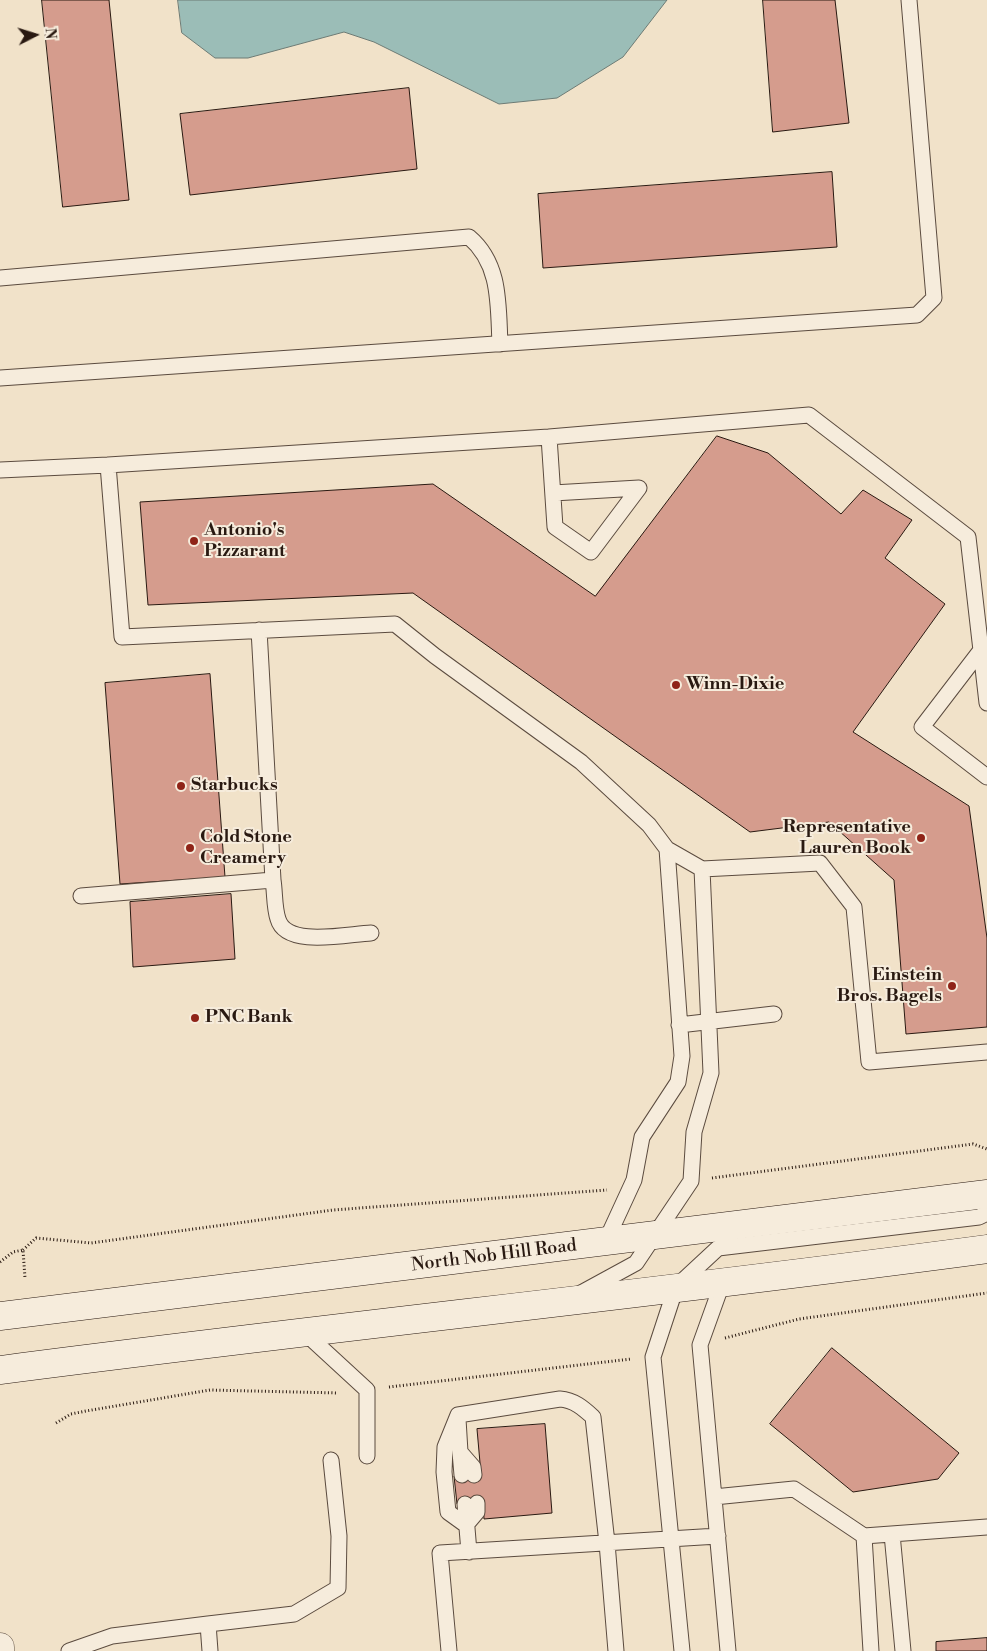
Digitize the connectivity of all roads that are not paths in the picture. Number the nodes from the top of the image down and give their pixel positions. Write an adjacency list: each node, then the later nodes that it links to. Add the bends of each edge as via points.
1 (909, 0): 3 (lane, via 934,298 918,315)
2 (0, 278): 3 (lane, via 469,237 489,260 497,284)
3 (500, 344): 4 (lane)
4 (0, 378)
5 (549, 436): 6 (lane); 8 (lane); 10 (lane, via 809,415 968,536)
6 (108, 466): 7 (lane); 9 (lane, via 122,637)
7 (0, 470)
8 (553, 493): 8 (lane, via 555,527 591,552 638,488)
9 (259, 630): 13 (lane, via 396,624 581,762 650,825); 15 (lane)
10 (981, 650): 11 (lane); 12 (lane, via 922,727)
11 (987, 703)
12 (987, 777)
13 (667, 849): 14 (lane); 20 (lane)
14 (702, 869): 19 (lane); 21 (lane, via 820,863 854,907 870,1062)
15 (274, 880): 16 (lane); 17 (lane, via 278,920 288,933 302,937)
16 (81, 896)
17 (370, 933)
18 (774, 1014): 19 (lane)
19 (710, 1022): 20 (lane); 24 (lane, via 711,1073 694,1132 691,1181)
20 (679, 1025): 25 (lane, via 682,1056 678,1082 642,1137 631,1188)
21 (987, 1052)
22 (987, 1194): 24 (main road, North Nob Hill Road)
23 (987, 1213): 28 (lane, via 979,1217 718,1248)
24 (655, 1237): 25 (main road, North Nob Hill Road); 29 (lane, via 631,1266)
25 (605, 1243): 30 (main road, North Nob Hill Road)
26 (987, 1249): 27 (main road)
27 (723, 1282): 28 (main road); 37 (lane, via 700,1345)
28 (676, 1287): 29 (main road); 44 (lane, via 653,1357)
29 (564, 1301): 31 (main road)
30 (0, 1316)
31 (304, 1332): 32 (main road); 34 (lane, via 367,1390)
32 (0, 1370)
33 (458, 1415): 36 (lane, via 460,1452 474,1467); 39 (lane, via 445,1447 444,1472 448,1512); 45 (lane, via 560,1399 574,1402 592,1417)
34 (367, 1456)
35 (331, 1460): 47 (lane, via 339,1536 338,1588 294,1614)
36 (468, 1475)
37 (714, 1496): 42 (lane); 43 (lane, via 794,1489)
38 (470, 1503): 39 (lane)
39 (466, 1525): 46 (lane)
40 (987, 1527): 41 (lane)
41 (892, 1534): 43 (lane); 57 (lane)
42 (718, 1536): 44 (lane); 55 (lane)
43 (864, 1536): 56 (lane)
44 (672, 1539): 45 (lane); 54 (lane)
45 (607, 1543): 46 (lane); 53 (lane)
46 (469, 1552): 52 (lane, via 440,1553)
47 (208, 1624): 50 (lane, via 112,1636); 51 (lane)
48 (0, 1646): 49 (main road)
49 (0, 1651)
50 (69, 1651)
51 (210, 1651)
52 (449, 1651)
53 (616, 1651)
54 (682, 1651)
55 (728, 1651)
56 (871, 1651)
57 (903, 1651)

